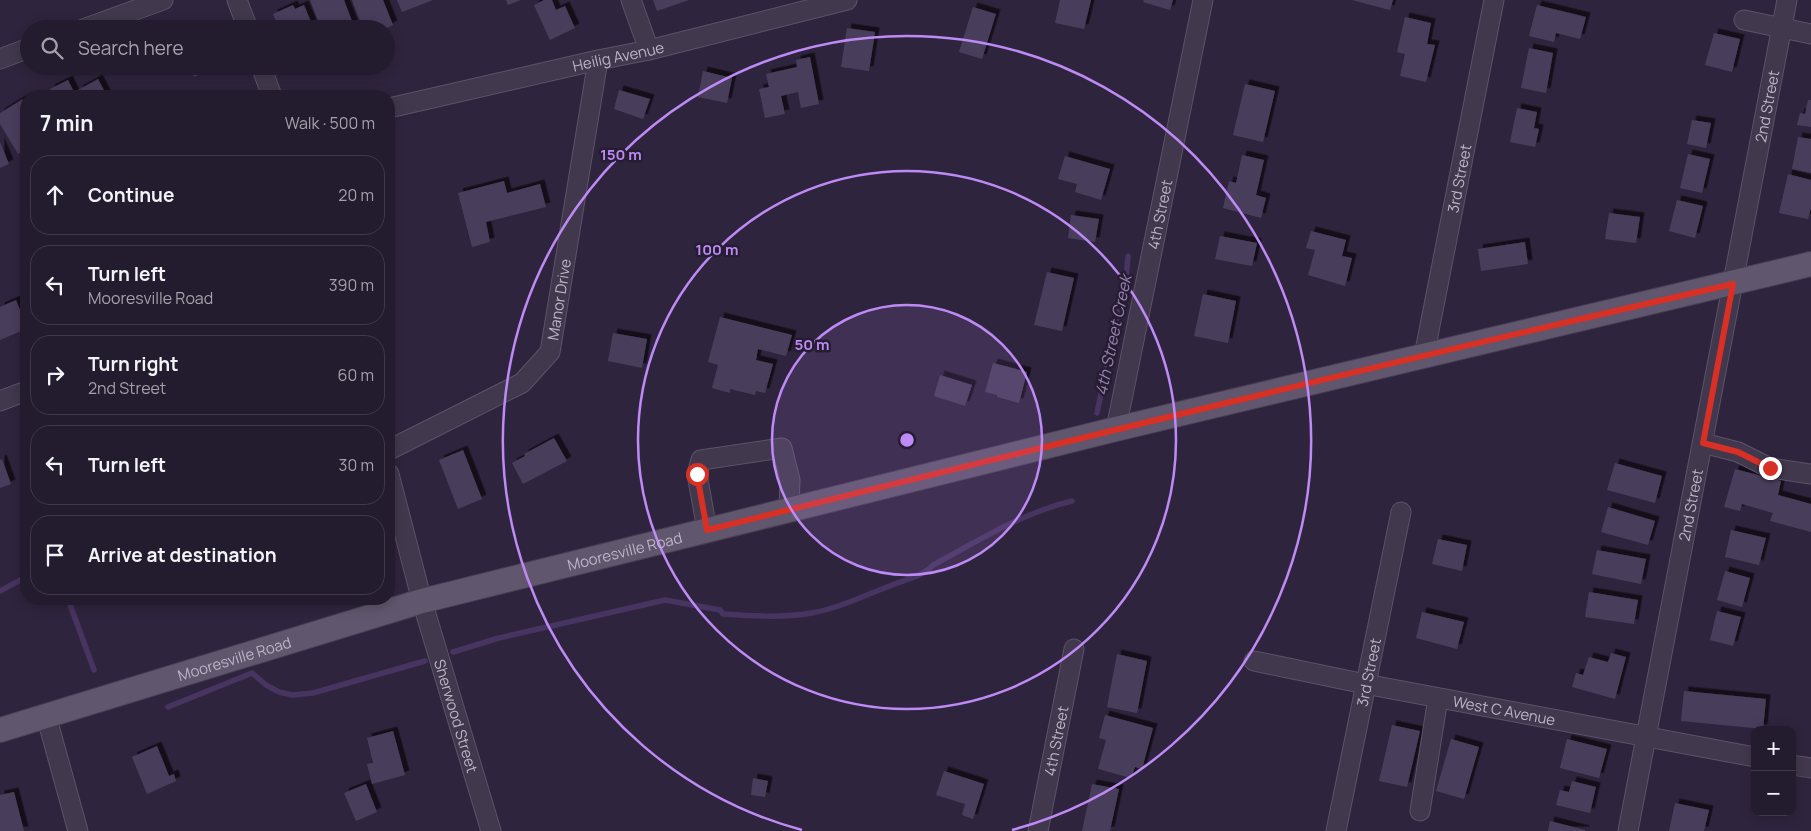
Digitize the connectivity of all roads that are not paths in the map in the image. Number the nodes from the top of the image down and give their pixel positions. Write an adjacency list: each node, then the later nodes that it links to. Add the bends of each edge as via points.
1 (162, 0): 8 (street)
2 (237, 0): 9 (street)
3 (631, 0): 13 (street)
4 (847, 0): 13 (street, Heilig Avenue)
5 (1203, 0): 25 (street, 4th Street)
6 (1494, 0): 22 (street, 3rd Street)
7 (1787, 0): 11 (street, 2nd Street)
8 (108, 20)
9 (245, 20)
10 (1744, 20): 11 (street)
11 (1781, 28): 12 (street); 21 (street, 2nd Street)
12 (1811, 34)
13 (649, 50): 16 (street, Heilig Avenue)
14 (20, 51): 15 (street)
15 (0, 59)
16 (598, 60): 19 (street, Heilig Avenue); 27 (street, Manor Drive, via 550,352 522,383)
17 (264, 75): 18 (street)
18 (270, 90)
19 (395, 107)
20 (1811, 264): 21 (main road, Mooresville Road)
21 (1733, 284): 22 (main road, Mooresville Road); 26 (street, 2nd Street)
22 (1424, 356): 25 (main road, Mooresville Road)
23 (20, 393): 24 (street)
24 (0, 401)
25 (1116, 429): 30 (main road, Mooresville Road)
26 (1703, 443): 28 (street, via 1738,452 1770,468); 40 (street, 2nd Street)
27 (395, 447)
28 (1811, 474)
29 (395, 497): 33 (street, Sherwood Street)
30 (790, 510): 32 (main road, Mooresville Road); 32 (street, via 790,480 782,448 701,460 697,474)
31 (1401, 512): 36 (street, 3rd Street)
32 (707, 530): 33 (main road, Mooresville Road)
33 (422, 601): 38 (main road, Mooresville Road); 46 (street, Sherwood Street)
34 (1074, 648): 47 (street, 4th Street)
35 (1254, 661): 36 (street, West C Avenue)
36 (1365, 684): 37 (street, West C Avenue); 48 (street, 3rd Street)
37 (1438, 698): 40 (street, West C Avenue); 44 (street)
38 (46, 714): 39 (main road, Mooresville Road); 45 (street)
39 (0, 730)
40 (1646, 737): 41 (street, West C Avenue); 49 (street, 2nd Street)
41 (1751, 756)
42 (1796, 765): 43 (street)
43 (1811, 768)
44 (1420, 811)
45 (78, 831)
46 (491, 831)
47 (1038, 831)
48 (1336, 831)
49 (1628, 831)

